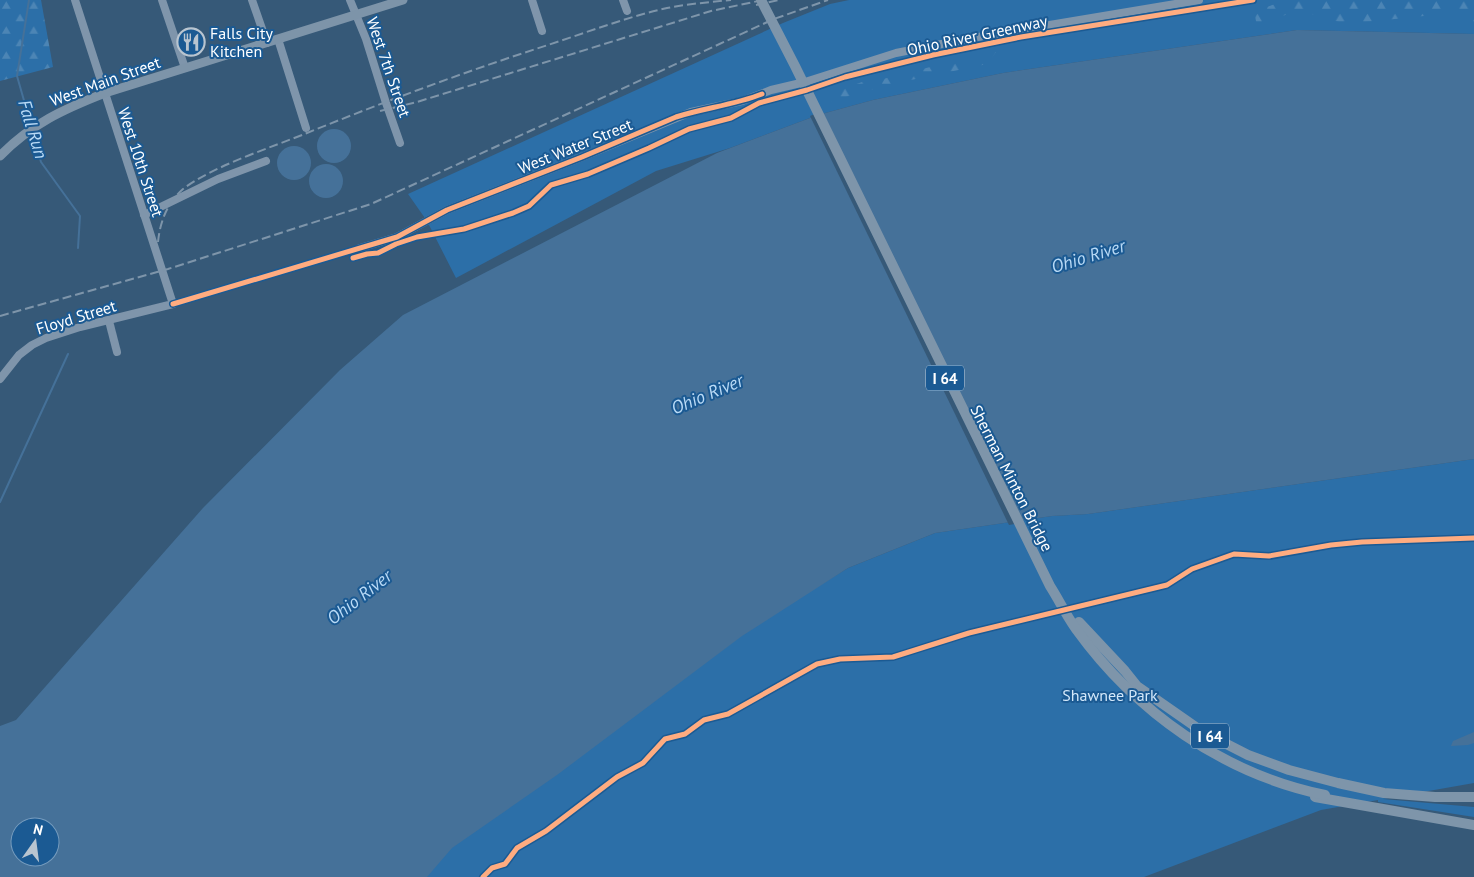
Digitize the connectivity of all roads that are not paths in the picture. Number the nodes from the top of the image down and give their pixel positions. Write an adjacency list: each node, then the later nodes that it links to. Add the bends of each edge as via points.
1 (75, 0): 18 (street, West 10th Street)
2 (162, 0): 17 (street)
3 (252, 0): 16 (street)
4 (350, 0): 11 (street, West 7th Street)
5 (403, 0): 11 (main road, West Main Street)
6 (532, 0): 14 (street)
7 (623, 0): 10 (street)
8 (761, 0): 30 (highway, Sherman Minton Bridge / I 64, bridge, via 1014,519 1040,569 1088,633 1137,686 1203,732 1248,756 1289,770 1374,791); 32 (highway, Sherman Minton Bridge / I 64, bridge, via 1015,523 1048,588 1095,660 1129,696 1194,746 1259,779 1307,795)
9 (1199, 0): 12 (street, West Water Street)
10 (627, 11)
11 (356, 14): 15 (main road, West Main Street); 20 (street, West 7th Street)
12 (1074, 21): 13 (street); 24 (street, West Water Street, via 896,53 742,101 691,112 446,210 397,237)
13 (1070, 29)
14 (542, 30)
15 (278, 39): 16 (main road, West Main Street); 19 (street)
16 (267, 42): 17 (main road, West Main Street)
17 (185, 68): 18 (main road, West Main Street)
18 (105, 93): 21 (main road, West Main Street, via 52,116 16,140); 23 (street, West 10th Street)
19 (306, 128)
20 (400, 143)
21 (0, 156)
22 (266, 161): 23 (street, via 218,179)
23 (144, 215): 25 (street, West 10th Street)
24 (360, 248)
25 (173, 304): 26 (street, Floyd Street)
26 (109, 321): 27 (street); 28 (street, Floyd Street, via 46,338 32,345 19,355)
27 (117, 352)
28 (0, 379)
29 (1474, 797): 30 (highway, I 64)
30 (1448, 798): 31 (highway)
31 (1474, 801)
32 (1474, 824)

